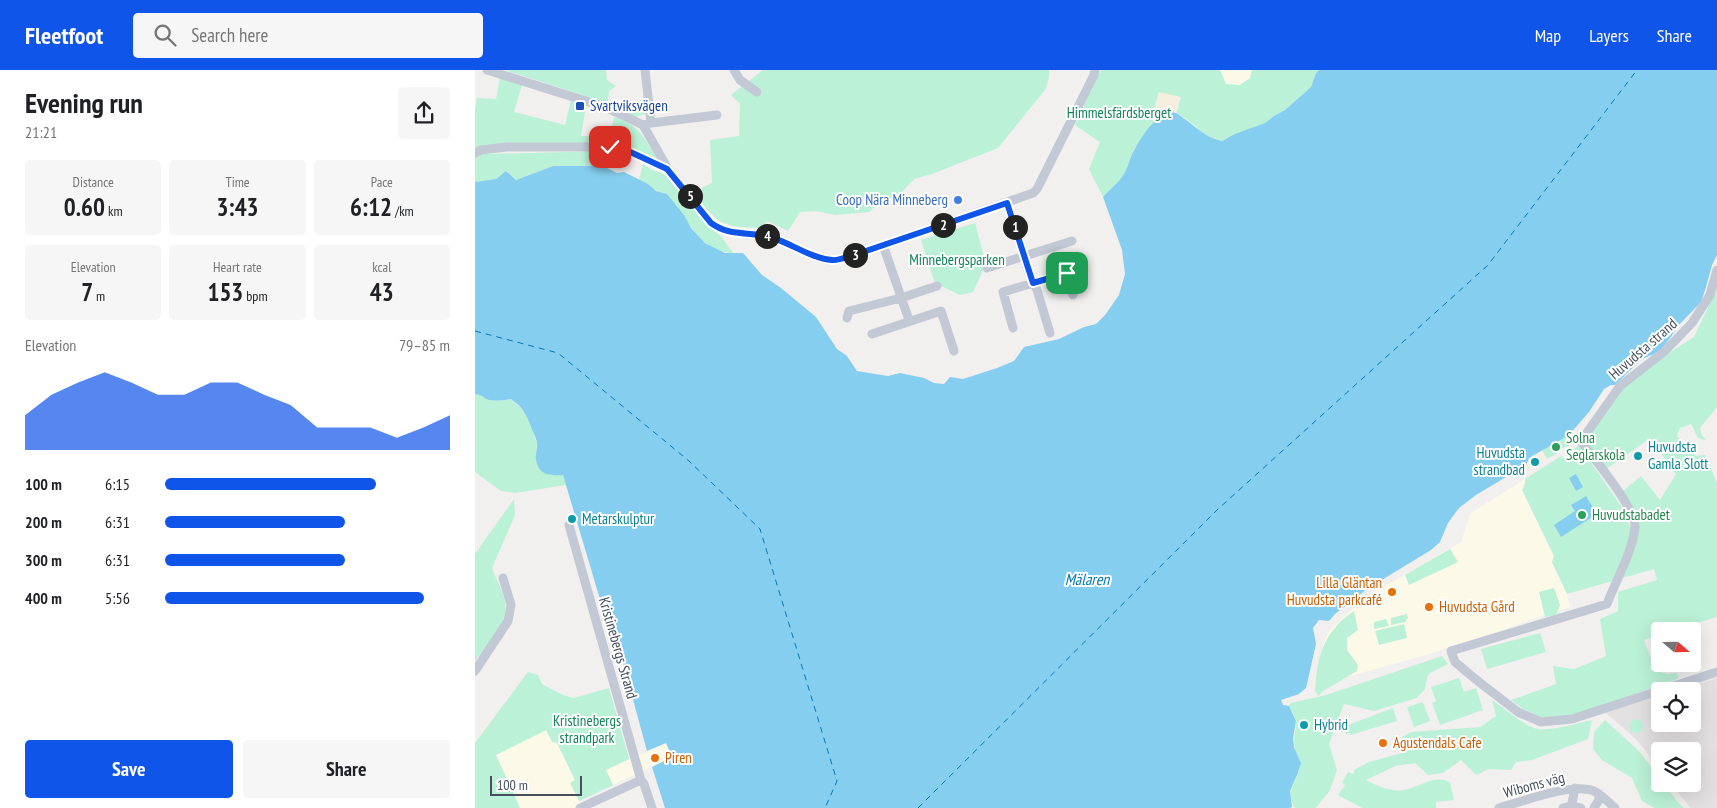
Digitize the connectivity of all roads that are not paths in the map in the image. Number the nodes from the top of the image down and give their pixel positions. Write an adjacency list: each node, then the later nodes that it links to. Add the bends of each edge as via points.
1 (487, 70): 7 (street, via 605,107)
2 (645, 70): 7 (street)
3 (734, 70): 5 (street, via 740,80)
4 (1095, 70): 10 (street, via 1037,189 1033,194)
5 (757, 92)
6 (717, 115): 7 (street)
7 (647, 124): 9 (street)
8 (475, 153): 9 (street, via 506,147 610,147 626,150)
9 (667, 169): 12 (street, via 711,223 728,232 769,237 833,260)
10 (1007, 203): 12 (street); 13 (street)
11 (1072, 240): 13 (street)
12 (883, 245): 19 (street)
13 (1024, 257): 14 (street); 16 (street)
14 (987, 268)
15 (1717, 270): 29 (street, Huvudsta strand, via 1710,295 1692,323 1665,351 1620,386 1581,441 1634,517 1631,543 1607,604 1451,651 1455,662 1479,682 1518,712 1541,722 1572,720)
16 (1033, 283): 18 (street, via 1067,273); 22 (street, via 1003,292); 23 (street)
17 (937, 286): 19 (street)
18 (1073, 295)
19 (901, 298): 20 (street, via 849,311); 21 (street)
20 (847, 318)
21 (909, 320): 24 (street); 25 (street, via 941,311)
22 (1013, 328)
23 (1050, 333)
24 (872, 334)
25 (954, 350)
26 (569, 525): 30 (street, Kristinebergs Strand)
27 (503, 578): 28 (street, via 511,604 508,621)
28 (475, 670)
29 (1717, 672)
30 (641, 780): 33 (street); 35 (street, Kristinebergs Strand)
31 (1575, 788): 32 (street, Wiboms väg); 34 (street, Wiboms väg, via 1572,803); 36 (street, Wiboms väg)
32 (1599, 794): 38 (street); 39 (street, Wiboms väg)
33 (586, 807)
34 (1577, 807): 37 (street, Wiboms väg)
35 (652, 808)
36 (1499, 808)
37 (1563, 808)
38 (1594, 808)
39 (1615, 808)

